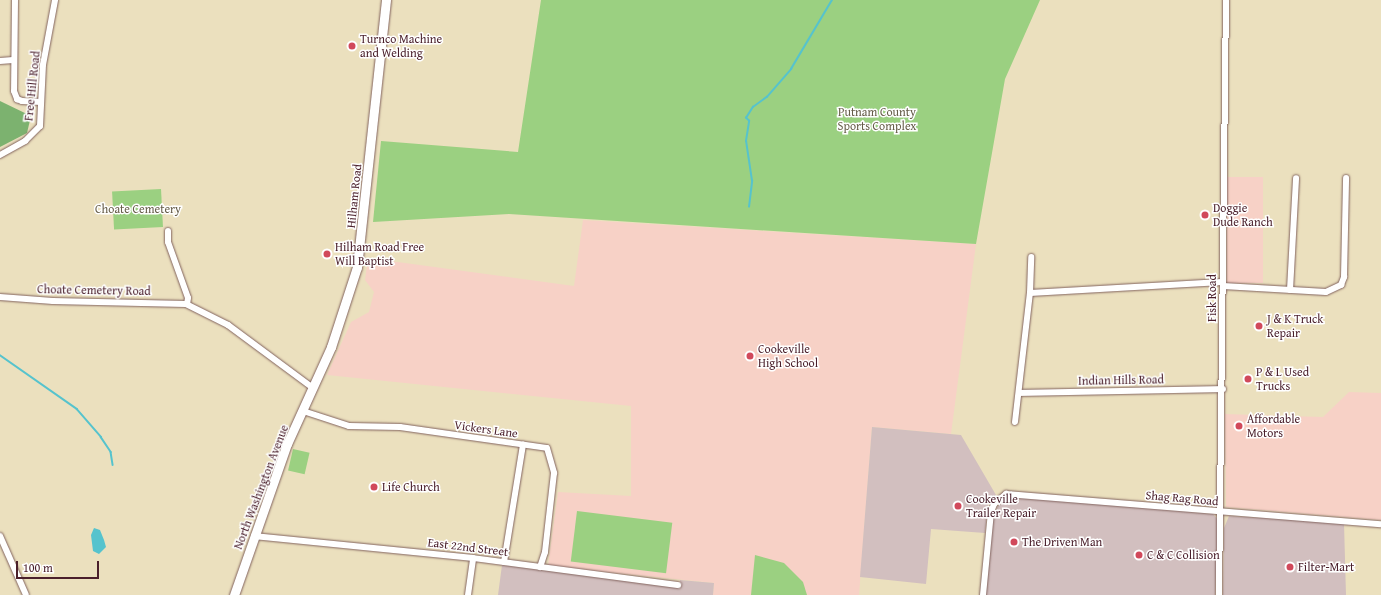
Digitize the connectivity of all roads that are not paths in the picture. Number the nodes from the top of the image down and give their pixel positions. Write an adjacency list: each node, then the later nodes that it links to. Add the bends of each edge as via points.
1 (15, 0): 5 (street)
2 (55, 0): 7 (street, Free Hill Road, via 43,65)
3 (386, 0): 18 (main road, Hilham Road, via 357,266 331,347)
4 (1226, 0): 13 (street, Fisk Road)
5 (13, 60): 6 (street); 7 (street, via 14,91 17,99)
6 (0, 61)
7 (41, 102): 8 (street, Free Hill Road, via 40,126 34,134)
8 (0, 155)
9 (1296, 178): 14 (street)
10 (1346, 178): 14 (street, via 1344,276 1341,285 1326,292)
11 (168, 231): 17 (street, via 168,242 188,298)
12 (1031, 257): 15 (street)
13 (1222, 284): 14 (street); 15 (street); 19 (street, Fisk Road)
14 (1290, 290)
15 (1030, 293): 20 (street)
16 (0, 297): 17 (street, Choate Cemetery Road)
17 (187, 304): 18 (street, Choate Cemetery Road, via 228,325)
18 (313, 388): 21 (main road, North Washington Avenue)
19 (1223, 389): 20 (street, Indian Hills Road); 24 (street, Fisk Road)
20 (1020, 393): 22 (street)
21 (303, 411): 23 (street, Vickers Lane, via 350,426 400,427); 27 (main road, North Washington Avenue, via 287,444)
22 (1015, 422)
23 (523, 445): 29 (street); 30 (street, Vickers Lane, via 547,448 554,473 545,552)
24 (1220, 512): 25 (street, Shag Rag Road); 35 (street, Shag Rag Road, via 1015,494 1000,498 991,512); 36 (street, Fisk Road)
25 (1381, 524)
26 (0, 536): 32 (street)
27 (254, 536): 28 (street, East 22nd Street); 33 (main road, North Washington Avenue)
28 (473, 558): 29 (street, East 22nd Street); 34 (street)
29 (504, 562): 30 (street, East 22nd Street)
30 (540, 567): 31 (street, East 22nd Street)
31 (678, 585)
32 (26, 595)
33 (234, 595)
34 (468, 595)
35 (983, 595)
36 (1219, 595)

